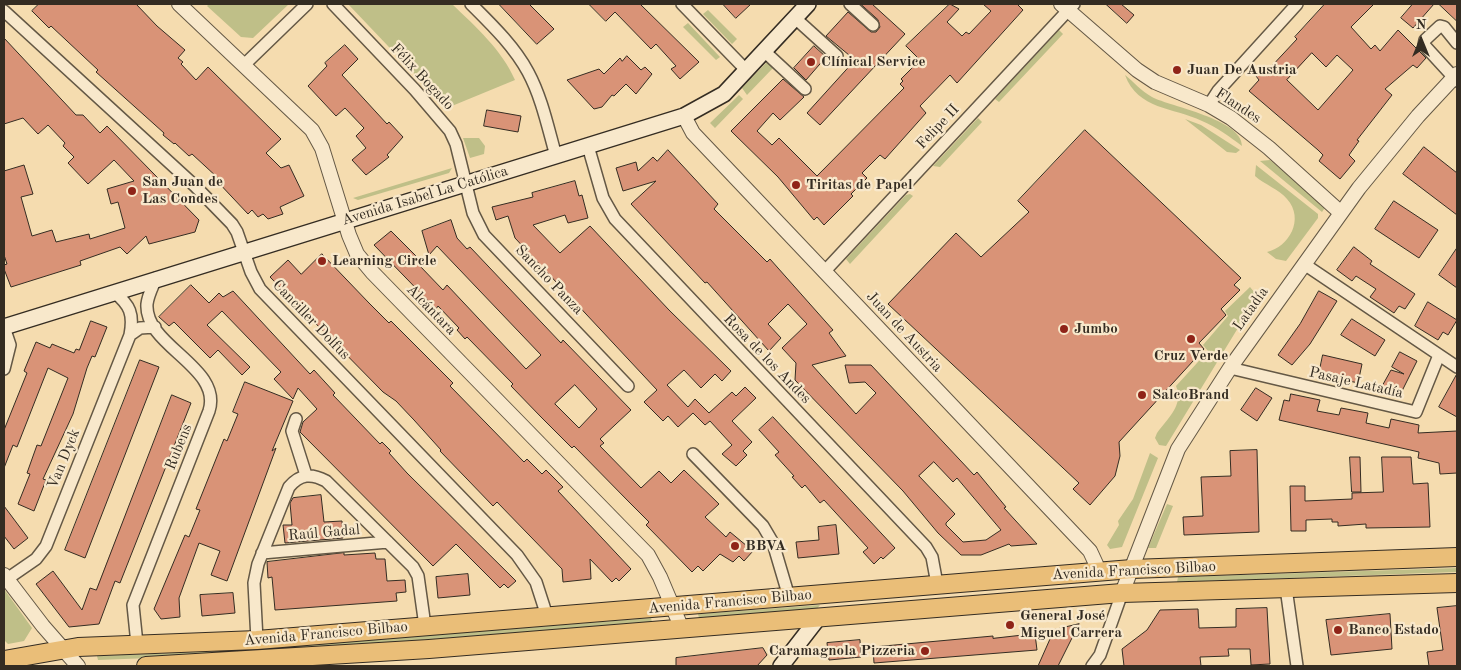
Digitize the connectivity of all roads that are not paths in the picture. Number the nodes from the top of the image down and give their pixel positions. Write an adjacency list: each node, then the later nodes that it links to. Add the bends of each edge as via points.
1 (179, 4): 16 (street, Alcántara)
2 (307, 4): 16 (street)
3 (333, 4): 24 (street, Félix Bogado, via 445,123 456,144)
4 (471, 4): 23 (street, via 518,56 528,72 537,91)
5 (682, 4): 17 (street)
6 (808, 4): 11 (main road, Avenida Isabel La Católica)
7 (850, 4): 12 (street)
8 (1297, 4): 20 (street)
9 (1067, 6): 20 (street, Flandes, via 1155,82); 29 (street, Felipe II)
10 (4, 11): 27 (street, Canciller Dolfus, via 195,186 232,224)
11 (795, 18): 14 (main road, Avenida Isabel La Católica); 15 (street)
12 (873, 25)
13 (1457, 43): 18 (street, via 1440,26 1424,40 1424,45)
14 (764, 51): 17 (main road, Avenida Isabel La Católica); 19 (street)
15 (837, 56)
16 (244, 65): 26 (street, Alcántara, via 312,130 322,148)
17 (746, 70): 21 (main road, Avenida Isabel La Católica, via 724,94)
18 (1456, 77): 25 (street, Latadía, via 1418,116)
19 (805, 89)
20 (1209, 105): 25 (street, Flandes, via 1255,137)
21 (684, 116): 22 (main road, Avenida Isabel La Católica); 29 (street, Juan de Austria, via 693,133)
22 (588, 146): 23 (main road, Avenida Isabel La Católica); 50 (street, Rosa de los Andes, via 603,198 615,219 926,547 932,557)
23 (556, 156): 24 (main road, Avenida Isabel La Católica)
24 (465, 184): 26 (main road, Avenida Isabel La Católica); 39 (street, Sancho Panza, via 473,213 484,235)
25 (1341, 213): 28 (street, Latadía)
26 (345, 220): 27 (main road, Avenida Isabel La Católica); 56 (street, Alcántara, via 357,254 372,272 648,555)
27 (244, 251): 30 (main road, Avenida Isabel La Católica); 57 (street, Canciller Dolfus, via 260,289 517,554 536,582)
28 (1304, 264): 35 (street); 37 (street, Latadía)
29 (824, 272): 47 (street, Juan de Austria, via 1090,551)
30 (156, 278): 31 (main road, Avenida Isabel La Católica); 33 (street, Rubens, via 147,304)
31 (114, 292): 32 (main road, Avenida Isabel La Católica); 34 (street, Van Dyck, via 131,310)
32 (4, 327): 38 (street, via 10,345)
33 (155, 327): 34 (street, via 140,328); 62 (street, Rubens, via 205,381 212,400 133,605)
34 (130, 335): 48 (street, Van Dyck, via 46,546 36,559)
35 (1439, 355): 36 (street); 37 (street, Pasaje Latadía, via 1416,412)
36 (1457, 367)
37 (1230, 368): 46 (street, Latadía, via 1178,449)
38 (4, 369)
39 (628, 386)
40 (296, 418): 42 (street, via 292,431)
41 (693, 454): 54 (street, via 763,526 773,543)
42 (306, 475): 43 (street, Raúl Gadal, via 326,481); 44 (street, Raúl Gadal, via 296,478 289,487)
43 (388, 542): 44 (street, Raúl Gadal); 59 (street, Raúl Gadal, via 418,576)
44 (262, 553): 61 (street, Raúl Gadal, via 254,583)
45 (1457, 557): 46 (main road, Avenida Francisco Bilbao)
46 (1132, 569): 47 (main road, Avenida Francisco Bilbao); 53 (street, Latadía)
47 (1097, 572): 50 (main road, Avenida Francisco Bilbao); 55 (main road, via 1091,584)
48 (6, 577): 63 (street)
49 (1457, 583): 51 (main road, Avenida Francisco Bilbao)
50 (937, 584): 52 (main road, Avenida Francisco Bilbao)
51 (1286, 588): 53 (main road, Avenida Francisco Bilbao); 72 (street)
52 (848, 592): 54 (main road, Avenida Francisco Bilbao); 58 (main road)
53 (1122, 594): 55 (main road, Avenida Francisco Bilbao); 65 (street)
54 (790, 597): 56 (main road, Avenida Francisco Bilbao)
55 (1070, 597): 58 (main road, Avenida Francisco Bilbao)
56 (673, 607): 57 (main road, Avenida Francisco Bilbao); 60 (street, Alcántara)
57 (547, 616): 59 (main road, Avenida Francisco Bilbao)
58 (820, 618): 60 (main road, Avenida Francisco Bilbao); 70 (main road)
59 (425, 626): 61 (main road, Avenida Francisco Bilbao)
60 (682, 629): 66 (main road, Avenida Francisco Bilbao)
61 (257, 640): 62 (main road, Avenida Francisco Bilbao)
62 (136, 644): 63 (main road, Avenida Francisco Bilbao)
63 (62, 649): 64 (main road, Avenida Francisco Bilbao); 68 (street)
64 (11, 659)
65 (1101, 661): 71 (street)
66 (292, 662): 67 (main road, Avenida Francisco Bilbao)
67 (237, 664): 69 (main road, Avenida Francisco Bilbao)
68 (78, 666)
69 (146, 666)
70 (781, 666)
71 (1092, 666)
72 (1297, 666)

